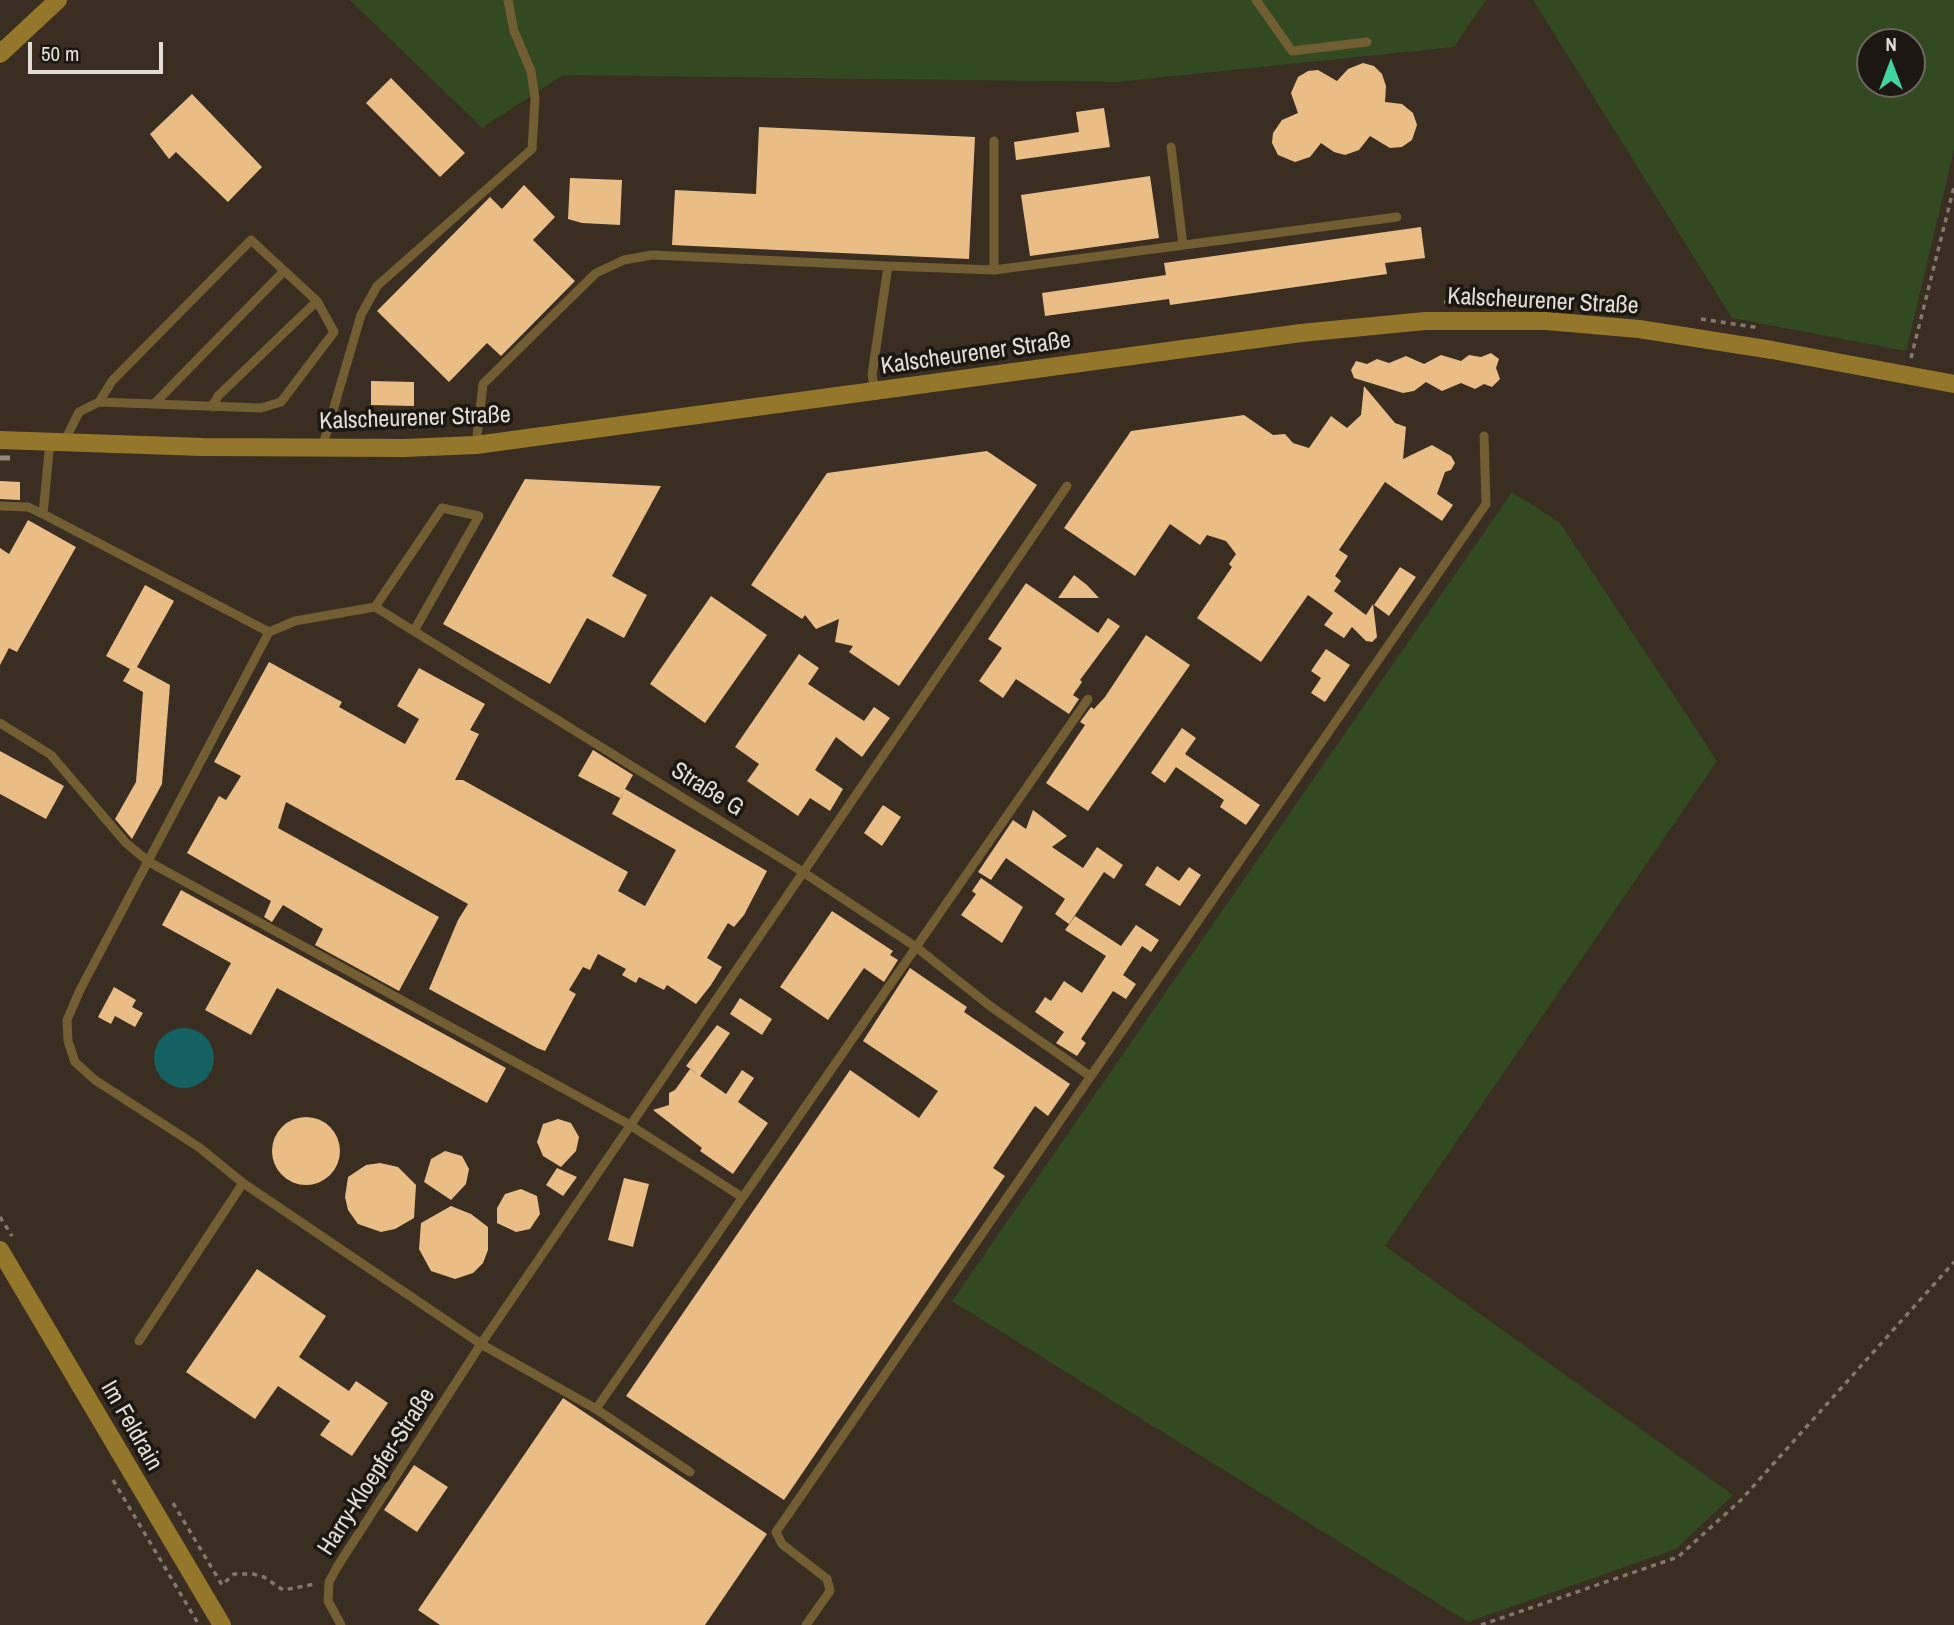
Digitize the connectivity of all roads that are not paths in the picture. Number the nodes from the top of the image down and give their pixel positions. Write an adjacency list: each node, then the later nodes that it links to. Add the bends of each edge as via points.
1 (58, 0): 5 (main road)
2 (508, 0): 23 (lane, via 514,31 531,71 532,149 377,286 361,314)
3 (1256, 0): 4 (lane, via 1292,51)
4 (1367, 42)
5 (0, 54)
6 (994, 141): 11 (lane)
7 (1171, 147): 9 (lane)
8 (1397, 217): 9 (lane)
9 (1183, 245): 11 (lane)
10 (888, 266): 11 (lane); 15 (lane, via 872,375); 22 (lane, via 652,255 624,260 596,273 483,384)
11 (994, 270)
12 (284, 271): 13 (lane); 16 (lane, via 251,240 112,381); 17 (lane)
13 (317, 301): 18 (lane); 18 (lane, via 334,332 281,401 261,408)
14 (1954, 384): 15 (main road, Kalscheurener Straße, via 1639,330 1546,321 1425,321 1301,333)
15 (875, 393): 22 (main road, Kalscheurener Straße)
16 (99, 402): 17 (lane); 21 (lane, via 79,412)
17 (154, 404): 18 (lane)
18 (212, 407)
19 (1484, 436): 35 (lane, via 1486,504)
20 (0, 440): 21 (main road, Kalscheurener Straße)
21 (57, 442): 23 (main road, Kalscheurener Straße); 26 (lane)
22 (476, 445): 23 (main road, Kalscheurener Straße)
23 (322, 448)
24 (1067, 486): 33 (lane, Harry-Kloepfer-Straße)
25 (0, 506): 26 (lane, via 28,507)
26 (43, 514): 29 (lane)
27 (375, 607): 28 (lane, Straße G); 28 (lane, via 442,508 479,516); 29 (lane, via 295,621)
28 (415, 629): 33 (lane, Straße G)
29 (269, 632): 32 (lane)
30 (1088, 699): 34 (lane)
31 (0, 723): 32 (lane, via 51,755 126,843)
32 (149, 862): 36 (lane); 37 (lane, via 80,990 67,1020 68,1041 75,1062 95,1080 200,1148)
33 (803, 872): 34 (lane, Straße G); 36 (lane, Harry-Kloepfer-Straße)
34 (916, 947): 35 (lane, Straße G); 38 (lane)
35 (1090, 1076): 46 (lane, via 776,1532 782,1544 827,1579 830,1591)
36 (630, 1125): 38 (lane); 41 (lane, Harry-Kloepfer-Straße)
37 (243, 1183): 40 (lane); 41 (lane)
38 (742, 1197): 42 (lane)
39 (7, 1245): 44 (main road, Im Feldrain, via 149,1507)
40 (139, 1341)
41 (481, 1344): 42 (lane); 45 (lane, Harry-Kloepfer-Straße, via 329,1582 328,1601)
42 (596, 1409): 43 (lane)
43 (690, 1472)
44 (222, 1625)
45 (341, 1625)
46 (806, 1625)

